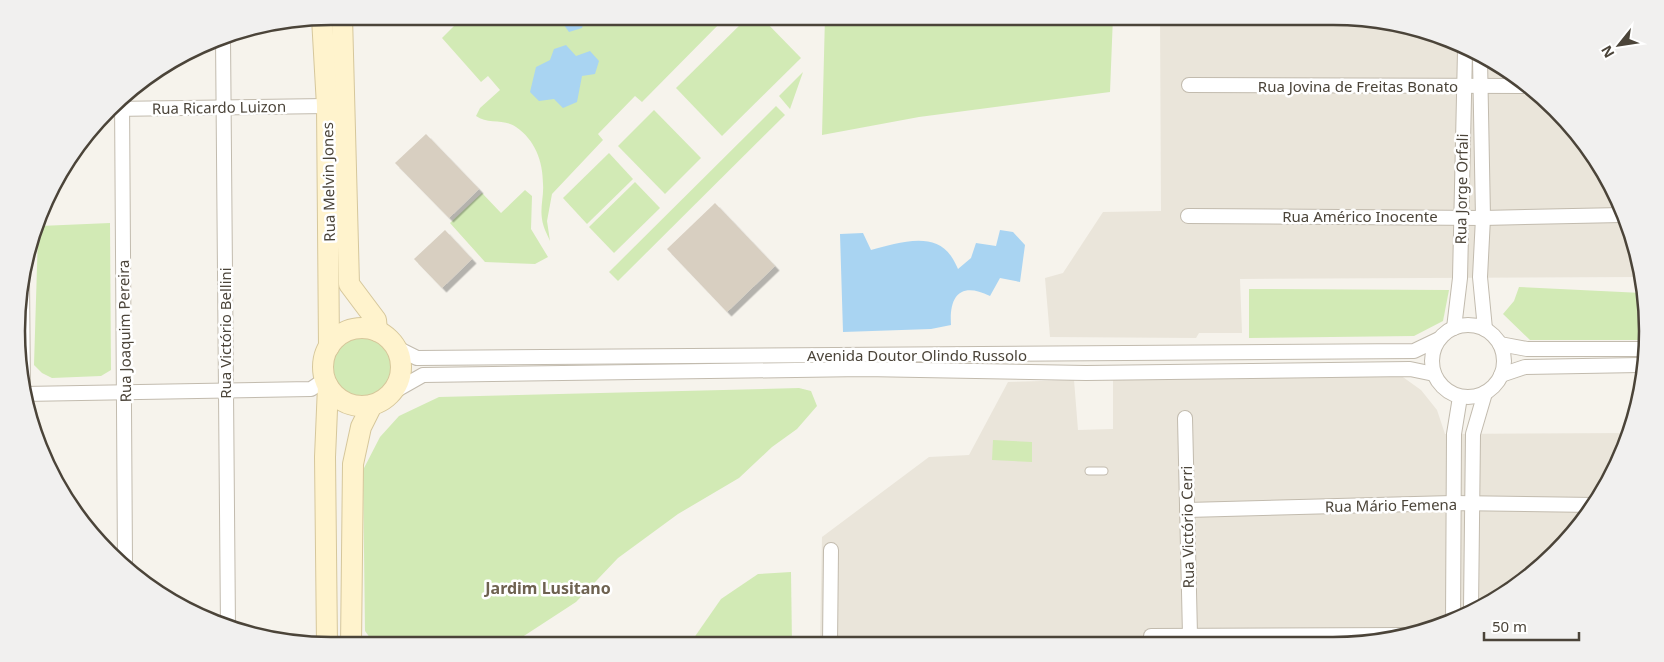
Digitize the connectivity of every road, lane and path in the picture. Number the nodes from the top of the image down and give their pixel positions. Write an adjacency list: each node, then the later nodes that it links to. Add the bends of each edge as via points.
1 (322, 25): 11 (street, Rua Melvin Jones)
2 (342, 25): 20 (street, Rua Melvin Jones, via 349,284 376,320)
3 (223, 45): 12 (street, Rua Victório Bellini)
4 (1465, 55): 7 (street, Rua Jorge Orfali)
5 (1480, 63): 8 (street, Rua Jorge Orfali)
6 (1189, 86): 7 (street, Rua Jovina de Freitas Bonato)
7 (1464, 86): 8 (street, Rua Jovina de Freitas Bonato); 16 (street, Rua Jorge Orfali)
8 (1479, 86): 9 (street, Rua Jovina de Freitas Bonato); 17 (street, Rua Jorge Orfali)
9 (1516, 86)
10 (125, 105): 12 (street, Rua Ricardo Luizon)
11 (327, 106): 12 (street, Rua Ricardo Luizon); 24 (street, Rua Melvin Jones)
12 (224, 107): 34 (street, Rua Victório Bellini)
13 (118, 112): 37 (street, Rua Joaquim Pereira)
14 (1616, 215): 17 (street, Rua Américo Inocente)
15 (1188, 216): 16 (street, Rua Américo Inocente)
16 (1460, 216): 17 (street, Rua Américo Inocente); 18 (street, Rua Jorge Orfali, via 1460,278)
17 (1483, 218): 19 (street, Rua Jorge Orfali, via 1480,277)
18 (1454, 328): 19 (street, via 1475,326); 21 (street)
19 (1485, 329): 22 (street)
20 (377, 332): 23 (street); 24 (street, via 356,329 345,332)
21 (1439, 339): 26 (street, Avenida Doutor Olindo Russolo, via 1414,351); 31 (street, via 1433,350)
22 (1500, 344): 25 (street, via 1528,349); 32 (street, via 1504,360)
23 (395, 346): 27 (street, Avenida Doutor Olindo Russolo, via 417,358); 35 (street, via 401,369)
24 (329, 347): 33 (street, via 325,358)
25 (1638, 350)
26 (1093, 354): 27 (street, Avenida Doutor Olindo Russolo); 30 (street)
27 (950, 355): 29 (street)
28 (1637, 365): 32 (street, via 1525,367)
29 (950, 372): 30 (street, Avenida Doutor Olindo Russolo); 35 (street, Avenida Doutor Olindo Russolo, via 864,369 422,375)
30 (1093, 373): 31 (street, Avenida Doutor Olindo Russolo, via 1410,368)
31 (1434, 374): 39 (street, via 1449,392)
32 (1501, 375): 38 (street, via 1495,386)
33 (327, 383): 34 (street, via 311,389); 40 (street, via 336,396 347,403); 56 (street)
34 (225, 389): 37 (street); 52 (street, Rua Victório Bellini)
35 (393, 392): 40 (street)
36 (31, 393): 37 (street)
37 (125, 393): 49 (street, Rua Joaquim Pereira)
38 (1485, 393): 39 (street); 45 (street, via 1473,434)
39 (1460, 396): 44 (street, via 1454,434)
40 (372, 405): 57 (street, via 361,427 353,464)
41 (1185, 418): 47 (street, Rua Victório Cerri)
42 (1089, 471): 43 (lane)
43 (1104, 471)
44 (1453, 503): 45 (street, Rua Mário Femena); 47 (street, Rua Mário Femena); 51 (street)
45 (1472, 504): 46 (street, Rua Mário Femena); 50 (street)
46 (1584, 505)
47 (1187, 510): 54 (street, Rua Victório Cerri)
48 (831, 550): 58 (street)
49 (125, 557)
50 (1471, 603)
51 (1453, 612)
52 (228, 619)
53 (1371, 634): 54 (street)
54 (1190, 635): 55 (street)
55 (1151, 636)
56 (327, 637)
57 (351, 637)
58 (830, 637)

